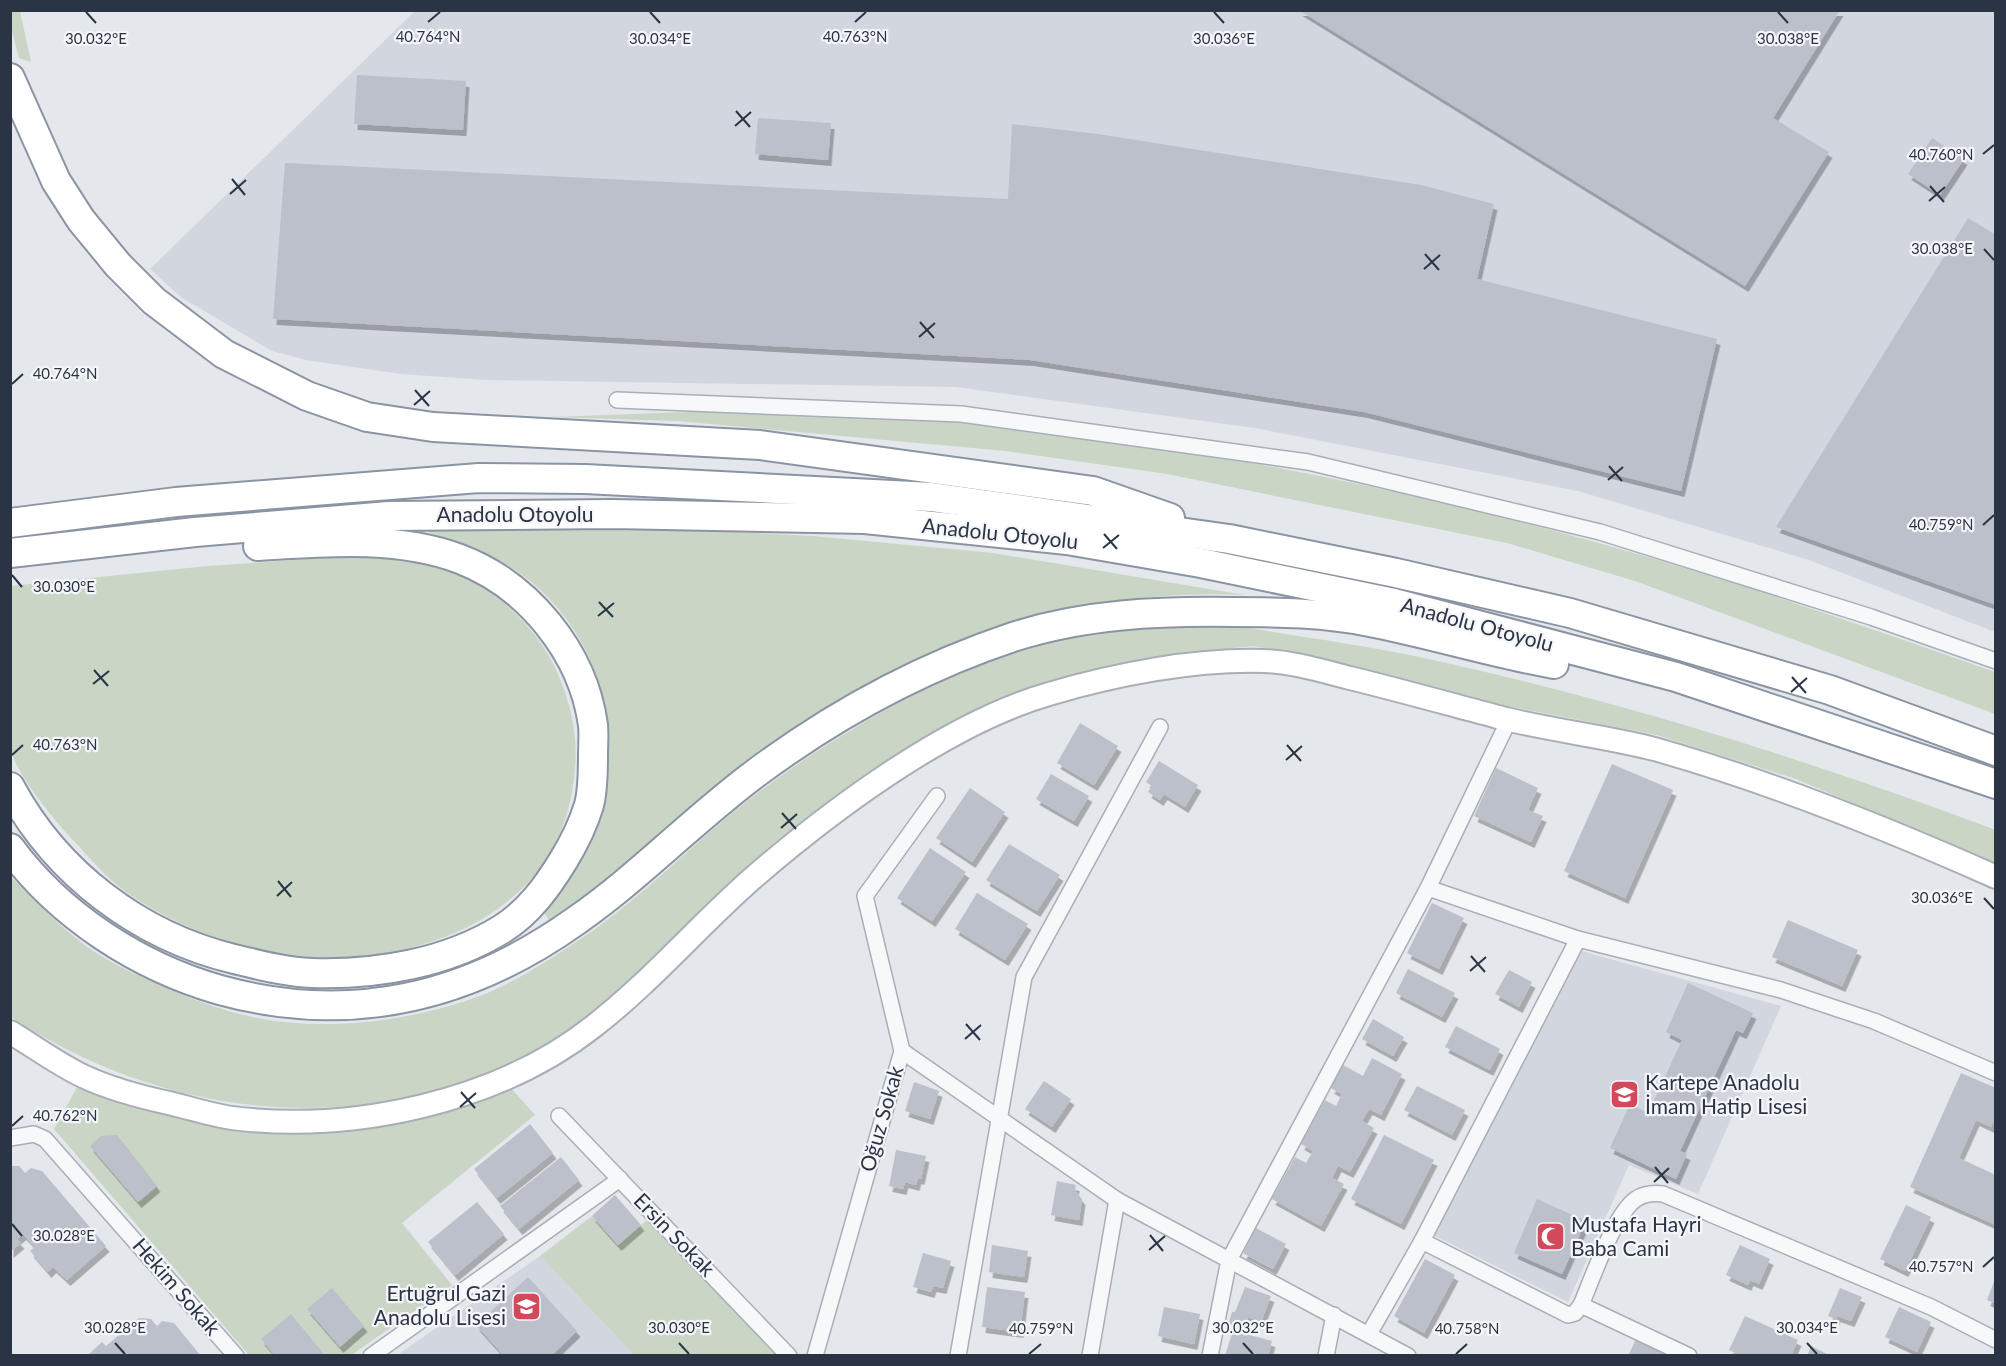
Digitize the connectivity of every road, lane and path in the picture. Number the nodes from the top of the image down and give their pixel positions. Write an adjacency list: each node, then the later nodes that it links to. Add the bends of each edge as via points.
1 (10, 78): 4 (highway, via 56,182 118,265 154,301 224,354 307,396 367,417 433,427 760,445 1093,491)
2 (617, 400): 6 (street, via 961,414 1308,462 1600,532 1871,617)
3 (10, 523): 4 (highway, Anadolu Otoyolu, via 176,502 391,484 478,478 585,479 931,497)
4 (1229, 539): 10 (highway, Anadolu Otoyolu, via 1570,613 1830,690)
5 (19, 552): 7 (highway, Anadolu Otoyolu, via 389,516 613,514 865,519 1067,540 1201,563 1394,603); 12 (highway, via 347,541 413,547 458,558 517,591 563,646 579,676 593,725 593,765 590,802 545,892 504,928 456,953 376,971 310,973 219,955 178,941 114,907 72,869 44,839)
6 (1995, 661)
7 (1676, 677): 11 (highway, Anadolu Otoyolu); 14 (highway, via 1551,664 1366,621 1276,612 1129,613 1018,635 918,673 821,728 755,774 580,918 540,945 476,979 405,1000 330,1006 255,999 196,983 105,938 49,891)
8 (1509, 720): 15 (street, via 1655,750 1718,769 1816,802); 16 (street); 18 (street, via 1311,668 1270,661 1169,668 1047,694 995,715 910,760 838,811 752,879 593,1027 551,1055 517,1073 442,1101 367,1118 231,1118 148,1098 85,1077)
9 (1160, 727): 22 (street, via 1024,977)
10 (1995, 751)
11 (1995, 784)
12 (10, 787)
13 (937, 796): 19 (street, Oğuz Sokak, via 865,896)
14 (10, 848)
15 (1995, 877)
16 (1428, 888): 17 (street); 27 (street)
17 (1578, 939): 20 (street, via 1781,990 1874,1021); 26 (street)
18 (10, 1032)
19 (902, 1051): 22 (street); 35 (street, Oğuz Sokak)
20 (1995, 1073)
21 (559, 1116): 24 (street, Ersin Sokak)
22 (1000, 1121): 25 (street); 36 (street)
23 (10, 1138): 32 (street, Hekim Sokak, via 34,1134 45,1139)
24 (620, 1179): 33 (street); 34 (street, Ersin Sokak)
25 (1117, 1200): 27 (street); 37 (street)
26 (1422, 1241): 28 (street, via 1558,1312 1575,1313); 30 (street)
27 (1229, 1260): 29 (street); 38 (street)
28 (1581, 1305): 31 (street, via 1627,1207 1636,1198 1654,1193 1931,1307); 41 (street)
29 (1334, 1315): 30 (street); 39 (street)
30 (1369, 1334): 40 (street)
31 (1995, 1340)
32 (236, 1356)
33 (372, 1356)
34 (789, 1356)
35 (815, 1356)
36 (958, 1356)
37 (1089, 1356)
38 (1210, 1356)
39 (1326, 1356)
40 (1408, 1356)
41 (1689, 1356)

